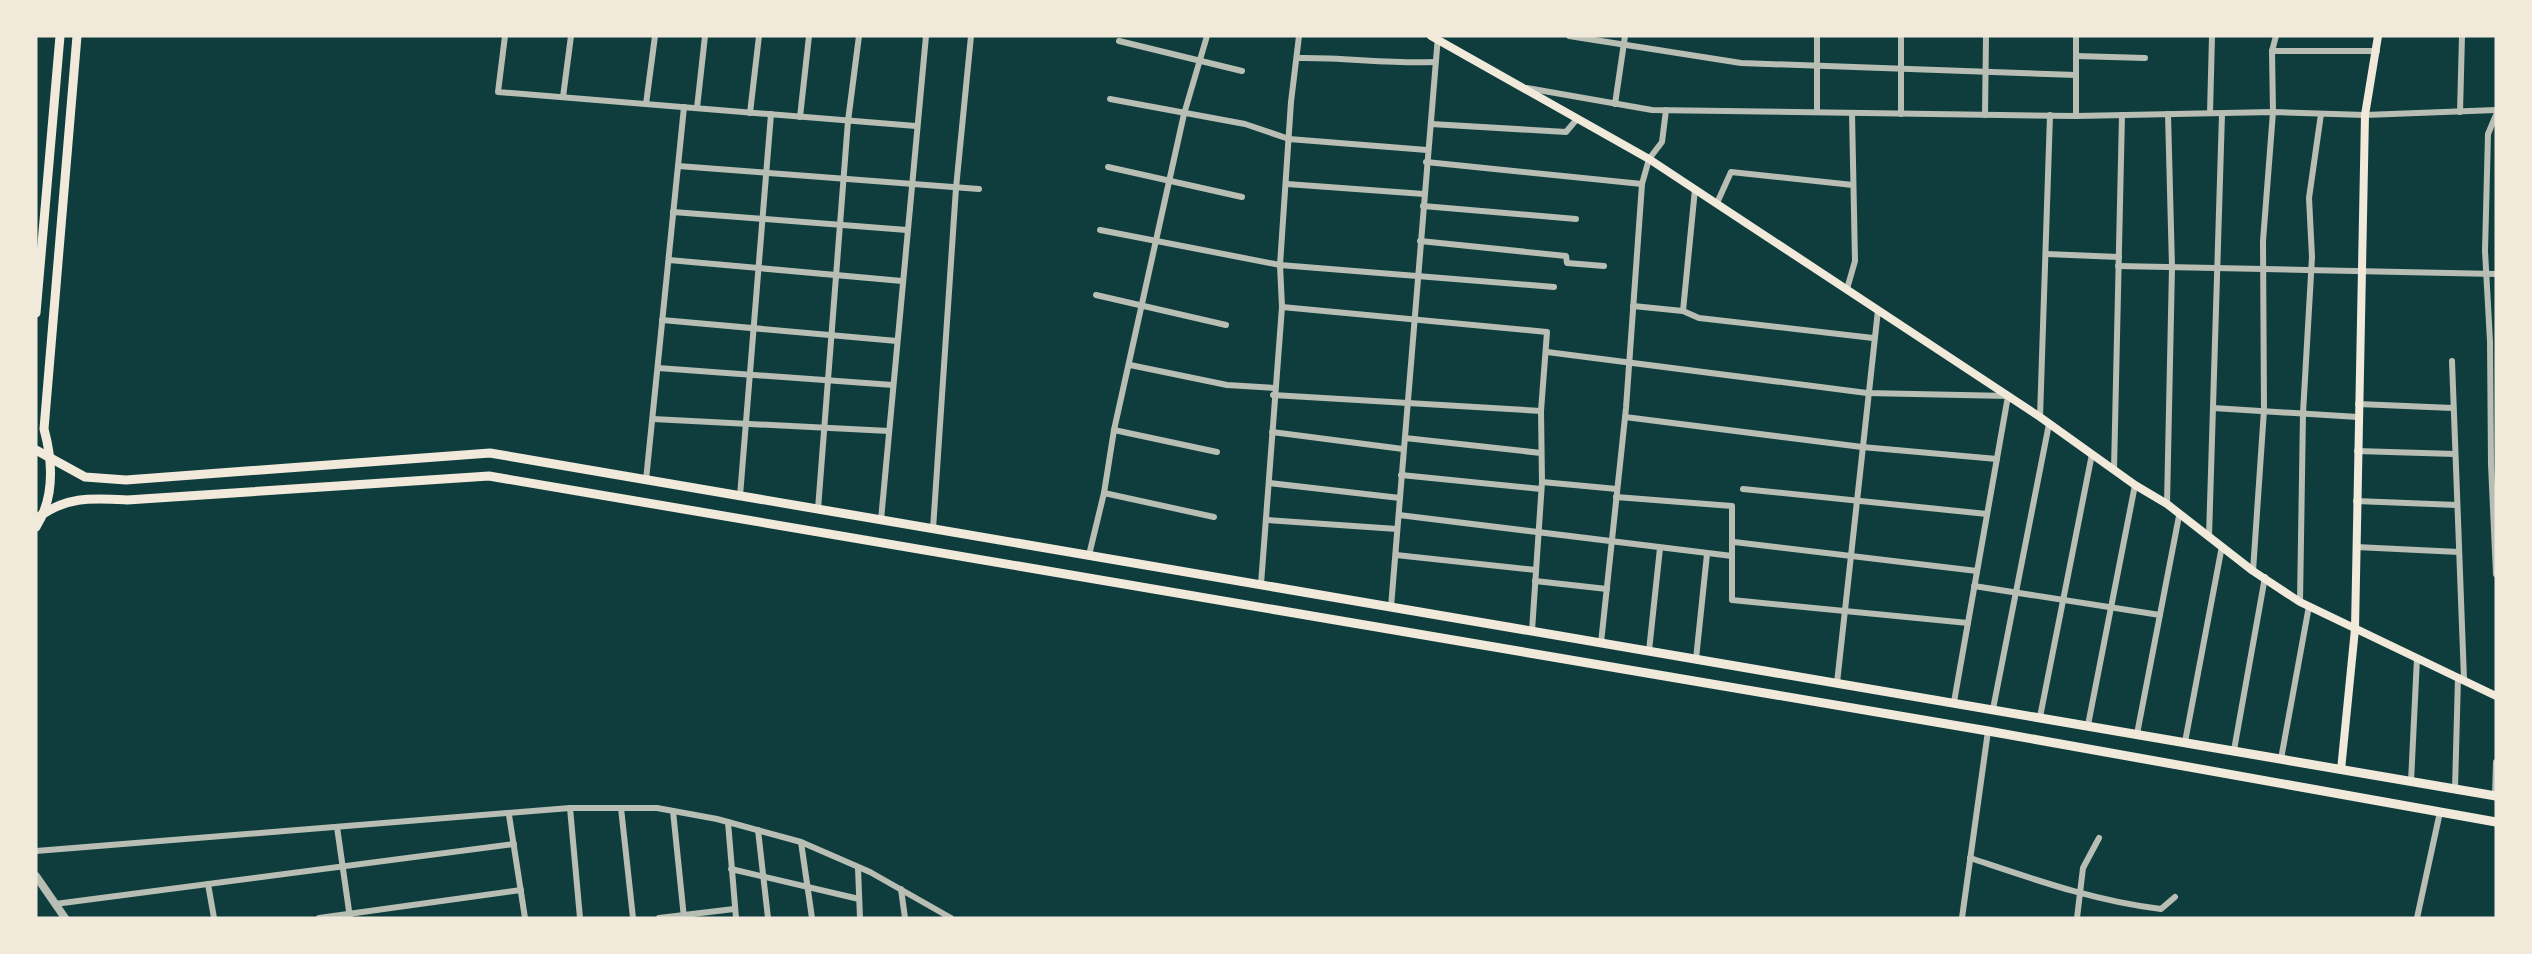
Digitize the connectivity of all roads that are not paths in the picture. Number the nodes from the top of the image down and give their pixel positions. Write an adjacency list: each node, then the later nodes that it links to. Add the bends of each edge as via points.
1 (60, 36): 124 (main road)
2 (77, 36): 170 (main road, via 44,429)
3 (505, 36): 40 (street, via 498,92)
4 (572, 36): 40 (street)
5 (655, 36): 42 (street)
6 (705, 36): 45 (street)
7 (759, 36): 51 (street)
8 (809, 36): 66 (street)
9 (859, 36): 68 (street)
10 (926, 36): 70 (street)
11 (971, 36): 84 (street)
12 (1207, 36): 32 (street)
13 (1299, 36): 30 (street)
14 (1569, 36): 26 (street)
15 (1626, 36): 26 (street)
16 (1817, 36): 34 (street)
17 (1901, 36): 35 (street)
18 (1986, 36): 37 (street)
19 (2076, 36): 29 (street)
20 (2212, 36): 53 (street)
21 (2276, 36): 27 (street)
22 (2378, 36): 28 (main road)
23 (2462, 36): 50 (street)
24 (1435, 37): 33 (street); 39 (main road)
25 (1119, 41): 32 (street)
26 (1624, 46): 34 (street, via 1741,63); 43 (street)
27 (2272, 51): 28 (street); 49 (street)
28 (2377, 51): 62 (main road)
29 (2076, 57): 31 (street); 38 (street)
30 (1297, 58): 33 (street); 71 (street)
31 (2145, 58)
32 (1200, 60): 36 (street); 55 (street)
33 (1434, 62): 69 (street)
34 (1817, 66): 35 (street); 48 (street)
35 (1901, 69): 37 (street); 56 (street)
36 (1242, 71)
37 (1986, 72): 38 (street); 60 (street)
38 (2076, 75): 65 (street)
39 (1522, 87): 43 (street); 67 (main road)
40 (563, 97): 42 (street)
41 (1110, 99): 55 (street)
42 (646, 104): 44 (street)
43 (1615, 104): 46 (street)
44 (684, 107): 45 (street); 75 (street)
45 (697, 108): 51 (street)
46 (1665, 110): 48 (street); 73 (street, via 1662,142)
47 (2496, 110): 50 (street)
48 (1817, 112): 52 (street)
49 (2273, 112): 58 (street); 59 (street); 107 (street)
50 (2460, 112): 62 (street)
51 (750, 113): 54 (street)
52 (1852, 113): 56 (street); 83 (street)
53 (2211, 113): 57 (street); 58 (street)
54 (771, 114): 66 (street); 77 (street)
55 (1184, 114): 71 (street, via 1245,124); 79 (street)
56 (1901, 114): 60 (street)
57 (2168, 114): 61 (street); 105 (street)
58 (2222, 114): 109 (street)
59 (2320, 114): 62 (street); 110 (street, via 2309,198)
60 (1985, 115): 64 (street)
61 (2122, 115): 65 (street); 100 (street)
62 (2365, 115): 108 (main road)
63 (2496, 115): 111 (street, via 2488,134)
64 (2050, 116): 65 (street); 99 (street)
65 (2076, 116)
66 (800, 117): 68 (street)
67 (1577, 119): 69 (street, via 1566,132); 73 (main road)
68 (848, 121): 70 (street); 78 (street)
69 (1431, 123): 72 (street)
70 (916, 126): 80 (street)
71 (1289, 139): 72 (street); 81 (street)
72 (1427, 150): 74 (street)
73 (1649, 159): 82 (street); 86 (main road)
74 (1426, 162): 82 (street); 87 (street)
75 (678, 166): 77 (street); 91 (street)
76 (1108, 167): 79 (street)
77 (766, 173): 78 (street); 92 (street)
78 (843, 179): 80 (street); 94 (street)
79 (1171, 180): 88 (street); 98 (street)
80 (911, 184): 84 (street); 95 (street)
81 (1287, 184): 87 (street); 102 (street)
82 (1642, 184): 120 (street)
83 (1853, 185): 89 (street, via 1731,172); 117 (street, via 1855,261)
84 (956, 188): 85 (street); 198 (street)
85 (979, 189)
86 (1695, 189): 89 (main road); 123 (street)
87 (1424, 194): 90 (street)
88 (1242, 197)
89 (1717, 203): 117 (main road)
90 (1423, 206): 93 (street); 97 (street)
91 (674, 212): 92 (street); 101 (street)
92 (763, 219): 94 (street); 106 (street)
93 (1576, 219)
94 (840, 225): 95 (street); 113 (street)
95 (907, 230): 115 (street)
96 (1100, 230): 98 (street)
97 (1420, 241): 103 (street, via 1566,256 1567,263); 114 (street)
98 (1157, 242): 102 (street); 119 (street)
99 (2046, 254): 100 (street); 151 (street)
100 (2119, 256): 104 (street)
101 (669, 260): 106 (street); 125 (street)
102 (1280, 265): 114 (street); 121 (street)
103 (1604, 266)
104 (2118, 266): 105 (street); 171 (street)
105 (2172, 267): 109 (street); 186 (street)
106 (759, 268): 113 (street); 128 (street)
107 (2263, 268): 109 (street); 110 (street); 147 (street)
108 (2360, 269): 110 (street); 111 (street); 144 (main road)
109 (2217, 270): 145 (street)
110 (2309, 272): 149 (street)
111 (2485, 274): 112 (street); 179 (street)
112 (2496, 274)
113 (836, 275): 115 (street); 129 (street)
114 (1417, 275): 116 (street); 126 (street)
115 (902, 281): 131 (street)
116 (1554, 287)
117 (1847, 289): 122 (main road)
118 (1096, 295): 119 (street)
119 (1142, 306): 127 (street); 135 (street)
120 (1633, 306): 123 (street); 133 (street)
121 (1282, 307): 126 (street, via 1379,315); 140 (street)
122 (1878, 310): 130 (street); 142 (main road)
123 (1683, 311): 130 (street, via 1700,318)
124 (36, 313)
125 (662, 320): 128 (street); 136 (street)
126 (1414, 322): 132 (street, via 1546,332); 143 (street)
127 (1226, 325)
128 (754, 328): 129 (street); 137 (street)
129 (831, 335): 131 (street); 138 (street)
130 (1873, 338): 141 (street)
131 (897, 341): 139 (street)
132 (1547, 352): 133 (street); 148 (street)
133 (1628, 361): 141 (street); 150 (street)
134 (2452, 361): 146 (street)
135 (1130, 365): 140 (street); 157 (street)
136 (658, 368): 137 (street); 153 (street)
137 (750, 375): 138 (street); 154 (street)
138 (828, 380): 139 (street); 156 (street)
139 (893, 386): 158 (street)
140 (1274, 392): 143 (street); 159 (street)
141 (1867, 393): 142 (street); 161 (street)
142 (2008, 396): 151 (main road); 169 (street)
143 (1407, 404): 148 (street); 160 (street)
144 (2358, 404): 146 (street); 152 (main road)
145 (2213, 408): 147 (street); 201 (street)
146 (2453, 408): 168 (street)
147 (2264, 410): 149 (street); 215 (street)
148 (1541, 411): 166 (street)
149 (2303, 413): 152 (street); 224 (street)
150 (1625, 417): 161 (street); 177 (street)
151 (2040, 417): 155 (main road)
152 (2358, 417): 165 (main road)
153 (652, 419): 154 (street); 173 (street)
154 (746, 424): 156 (street); 181 (street)
155 (2049, 424): 167 (main road); 222 (street)
156 (824, 428): 158 (street); 188 (street)
157 (1114, 430): 164 (street); 180 (street)
158 (889, 431): 195 (street)
159 (1272, 432): 162 (street); 174 (street)
160 (1405, 438): 162 (street); 166 (street)
161 (1862, 447): 169 (street); 184 (street)
162 (1403, 449): 172 (street)
163 (36, 450): 170 (main road)
164 (1217, 452)
165 (2357, 452): 168 (street); 185 (main road)
166 (1541, 453): 176 (street)
167 (2092, 454): 171 (main road); 223 (street)
168 (2455, 454): 187 (street)
169 (1997, 459): 190 (street)
170 (52, 460): 173 (main road, via 85,477 126,480 490,453); 189 (main road)
171 (2114, 470): 175 (main road)
172 (1401, 474): 176 (street); 183 (street)
173 (646, 480): 181 (main road)
174 (1269, 483): 183 (street); 196 (street)
175 (2135, 485): 186 (main road); 225 (street)
176 (1542, 486): 177 (street); 200 (street)
177 (1617, 489): 182 (street)
178 (1743, 489): 184 (street)
179 (2494, 492): 216 (street)
180 (1104, 493): 193 (street); 209 (street)
181 (740, 496): 188 (main road)
182 (1616, 497): 202 (street); 203 (street, via 1732,506)
183 (1400, 498): 191 (street)
184 (1856, 500): 190 (street); 212 (street)
185 (2356, 501): 187 (street); 206 (main road)
186 (2167, 504): 192 (main road)
187 (2457, 505): 207 (street)
188 (818, 509): 195 (main road)
189 (46, 511): 194 (main road); 197 (main road); 243 (main road, via 82,497 127,500 489,476)
190 (1987, 514): 214 (street)
191 (1399, 515): 199 (street); 200 (street)
192 (2179, 516): 201 (main road); 228 (street)
193 (1215, 517)
194 (36, 519)
195 (881, 520): 198 (main road)
196 (1267, 520): 199 (street); 219 (street)
197 (36, 527)
198 (933, 529): 209 (main road)
199 (1397, 529): 210 (street)
200 (1539, 531): 202 (street); 213 (street)
201 (2209, 537): 204 (main road)
202 (1612, 540): 205 (street); 221 (street)
203 (1734, 542): 211 (street); 212 (street)
204 (2222, 546): 215 (main road); 245 (street)
205 (1660, 548): 208 (street); 233 (street)
206 (2356, 548): 207 (street); 230 (main road)
207 (2459, 552): 236 (street)
208 (1707, 554): 211 (street); 235 (street)
209 (1089, 555): 219 (main road)
210 (1396, 555): 213 (street); 226 (street)
211 (1732, 556): 227 (street, via 1732,600)
212 (1850, 556): 214 (street); 227 (street)
213 (1536, 570): 218 (street)
214 (1977, 571): 220 (street)
215 (2253, 571): 217 (main road)
216 (2496, 573)
217 (2265, 577): 224 (main road); 246 (street)
218 (1535, 581): 221 (street); 231 (street)
219 (1262, 584): 226 (main road)
220 (1974, 586): 222 (street); 229 (street)
221 (1607, 589): 232 (street)
222 (2016, 591): 223 (street); 240 (street)
223 (2064, 598): 225 (street); 241 (street)
224 (2304, 604): 230 (main road); 247 (street)
225 (2111, 606): 228 (street); 242 (street)
226 (1391, 607): 231 (main road)
227 (1844, 613): 229 (street); 237 (street)
228 (2160, 615): 244 (street)
229 (1968, 623): 239 (street)
230 (2355, 629): 234 (main road); 249 (main road)
231 (1532, 631): 232 (main road)
232 (1601, 643): 233 (main road)
233 (1649, 651): 235 (main road)
234 (2417, 658): 236 (main road); 250 (street)
235 (1696, 659): 237 (main road)
236 (2461, 678): 238 (main road); 251 (street)
237 (1837, 683): 239 (main road)
238 (2496, 696)
239 (1954, 702): 240 (main road)
240 (1993, 709): 241 (main road)
241 (2040, 717): 242 (main road)
242 (2088, 725): 244 (main road)
243 (1988, 731): 256 (main road); 266 (street)
244 (2137, 734): 245 (main road)
245 (2185, 742): 246 (main road)
246 (2234, 750): 247 (main road)
247 (2281, 759): 249 (main road)
248 (2496, 762): 252 (street)
249 (2342, 770): 250 (main road)
250 (2411, 782): 251 (main road)
251 (2455, 789): 252 (main road)
252 (2496, 796)
253 (570, 808): 254 (street); 257 (street); 287 (street)
254 (621, 808): 255 (street); 288 (street)
255 (673, 811): 258 (street); 282 (street)
256 (2440, 812): 259 (main road); 298 (street)
257 (509, 815): 260 (street); 264 (street)
258 (728, 822): 261 (street); 269 (street)
259 (2496, 822)
260 (337, 827): 265 (street); 267 (street)
261 (758, 830): 263 (street); 271 (street)
262 (2099, 838): 276 (street, via 2083,868)
263 (801, 842): 268 (street); 273 (street)
264 (514, 844): 267 (street); 275 (street)
265 (36, 851)
266 (1970, 858): 276 (street); 296 (street)
267 (344, 865): 272 (street); 281 (street)
268 (858, 868): 274 (street); 278 (street)
269 (731, 869): 271 (street); 280 (street)
270 (36, 876): 279 (street)
271 (763, 877): 273 (street); 291 (street)
272 (208, 884): 279 (street); 284 (street)
273 (808, 887): 278 (street); 292 (street)
274 (901, 889): 294 (street); 295 (street)
275 (521, 890): 281 (street); 286 (street)
276 (2079, 895): 277 (street, via 2161,909); 297 (street)
277 (2175, 897)
278 (859, 899): 293 (street)
279 (55, 904): 283 (street)
280 (734, 909): 282 (street); 290 (street)
281 (350, 916): 285 (street)
282 (684, 916): 289 (street)
283 (64, 918)
284 (214, 918)
285 (319, 918)
286 (525, 918)
287 (580, 918)
288 (633, 918)
289 (659, 918)
290 (735, 918)
291 (768, 918)
292 (812, 918)
293 (860, 918)
294 (905, 918)
295 (951, 918)
296 (1962, 918)
297 (2078, 918)
298 (2417, 918)

